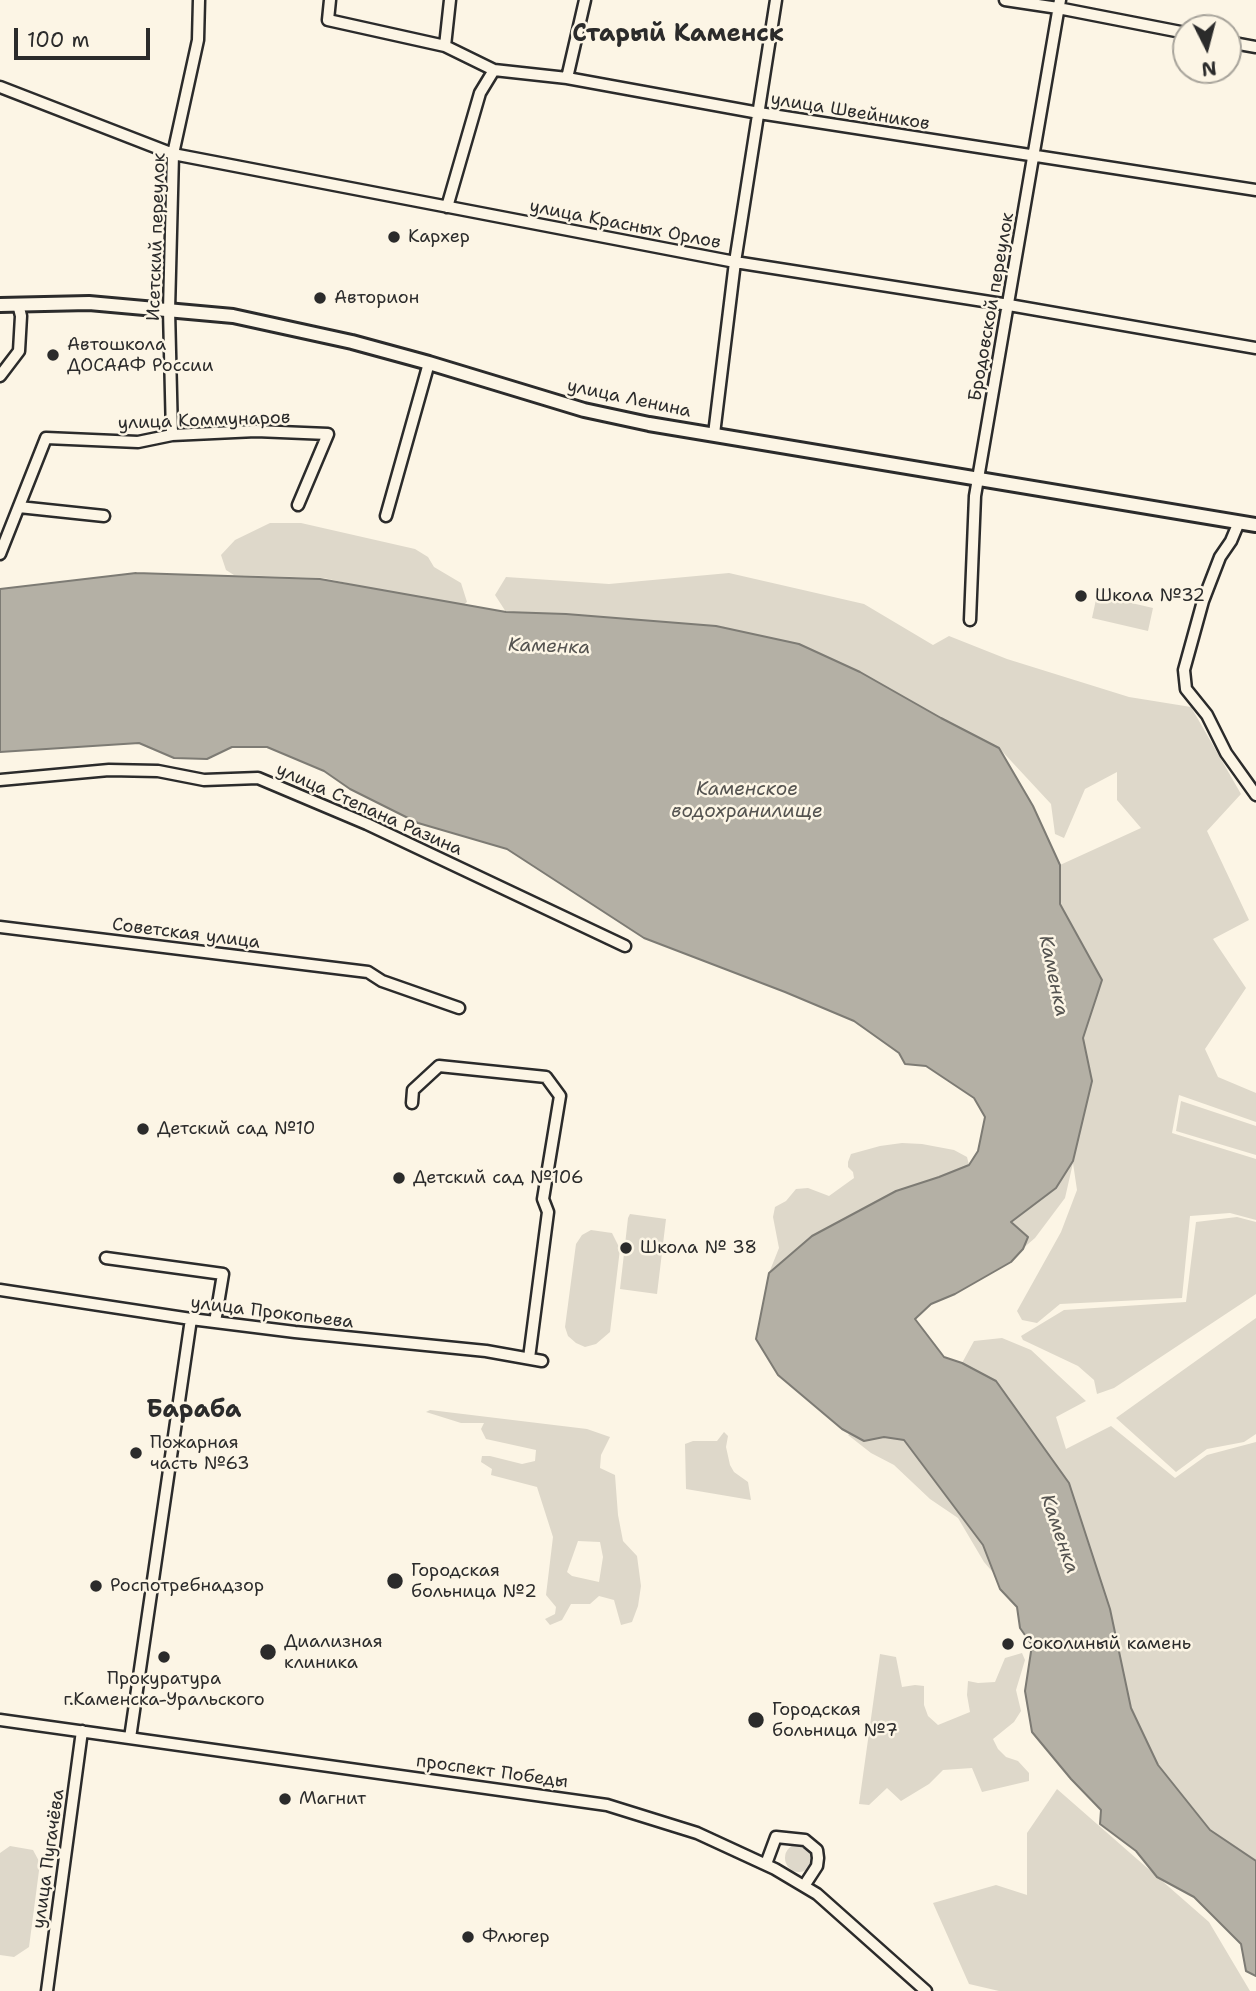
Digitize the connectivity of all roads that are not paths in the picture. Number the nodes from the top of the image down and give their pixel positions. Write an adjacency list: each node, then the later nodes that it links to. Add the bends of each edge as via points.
1 (198, 0): 14 (street, Исетский переулок, via 198,40)
2 (330, 0): 9 (street, улица Швейников, via 328,20)
3 (450, 0): 9 (street)
4 (585, 0): 11 (street)
5 (776, 0): 13 (street)
6 (1005, 0): 7 (street)
7 (1059, 4): 8 (street); 15 (street, Бродовской переулок)
8 (1172, 30)
9 (445, 46): 10 (street, улица Швейников)
10 (495, 69): 11 (street, улица Швейников); 17 (street, via 480,93)
11 (567, 78): 13 (street, улица Швейников)
12 (0, 87): 14 (street, улица Красных Орлов)
13 (759, 113): 15 (street, улица Швейников); 18 (street)
14 (173, 154): 17 (street, улица Красных Орлов); 22 (street, Исетский переулок)
15 (1033, 156): 16 (street, улица Швейников); 21 (street, Бродовской переулок)
16 (1256, 190)
17 (447, 207): 18 (street, улица Красных Орлов)
18 (735, 262): 21 (street, улица Красных Орлов); 26 (street)
19 (18, 304): 20 (main road, улица Ленина); 22 (main road, улица Ленина, via 89,303); 25 (street, via 19,351)
20 (0, 305)
21 (1009, 305): 23 (street, улица Красных Орлов); 28 (street, Бродовской переулок)
22 (169, 310): 24 (main road, улица Ленина, via 233,316); 27 (street, Исетский переулок)
23 (1256, 348)
24 (429, 363): 26 (main road, улица Ленина, via 584,410); 32 (street)
25 (0, 376)
26 (713, 434): 28 (main road, улица Ленина)
27 (172, 435): 29 (street, улица Коммунаров, via 328,434); 30 (street, улица Коммунаров, via 138,442 46,438)
28 (978, 478): 33 (main road, улица Ленина); 36 (street, Бродовской переулок)
29 (298, 505)
30 (19, 507): 31 (street); 35 (street, улица Коммунаров)
31 (104, 516)
32 (386, 516)
33 (1238, 522): 34 (main road, улица Ленина); 38 (street, via 1203,601 1184,670 1186,689)
34 (1256, 525)
35 (0, 554)
36 (970, 620)
37 (0, 780): 40 (street, улица Степана Разина, via 109,770 158,771 204,780 258,778 367,824)
38 (1256, 795)
39 (0, 927): 41 (street, Советская улица, via 368,972)
40 (625, 946)
41 (459, 1008)
42 (412, 1103): 47 (street, via 413,1090 439,1066 546,1077 560,1096 542,1199 548,1212)
43 (106, 1258): 46 (street, via 223,1275)
44 (0, 1290): 45 (street, улица Прокопьева)
45 (191, 1319): 46 (street, улица Прокопьева); 51 (street)
46 (215, 1322): 47 (street, улица Прокопьева)
47 (529, 1359): 48 (street, улица Прокопьева)
48 (542, 1361)
49 (0, 1720): 50 (street, проспект Победы)
50 (82, 1731): 51 (street, проспект Победы); 54 (street, улица Пугачёва)
51 (130, 1738): 52 (street, проспект Победы, via 607,1805 673,1824)
52 (766, 1864): 53 (street, проспект Победы); 53 (street, via 776,1837 805,1840 817,1850 817,1866)
53 (804, 1886): 55 (street, проспект Победы)
54 (47, 1991)
55 (926, 1991)

